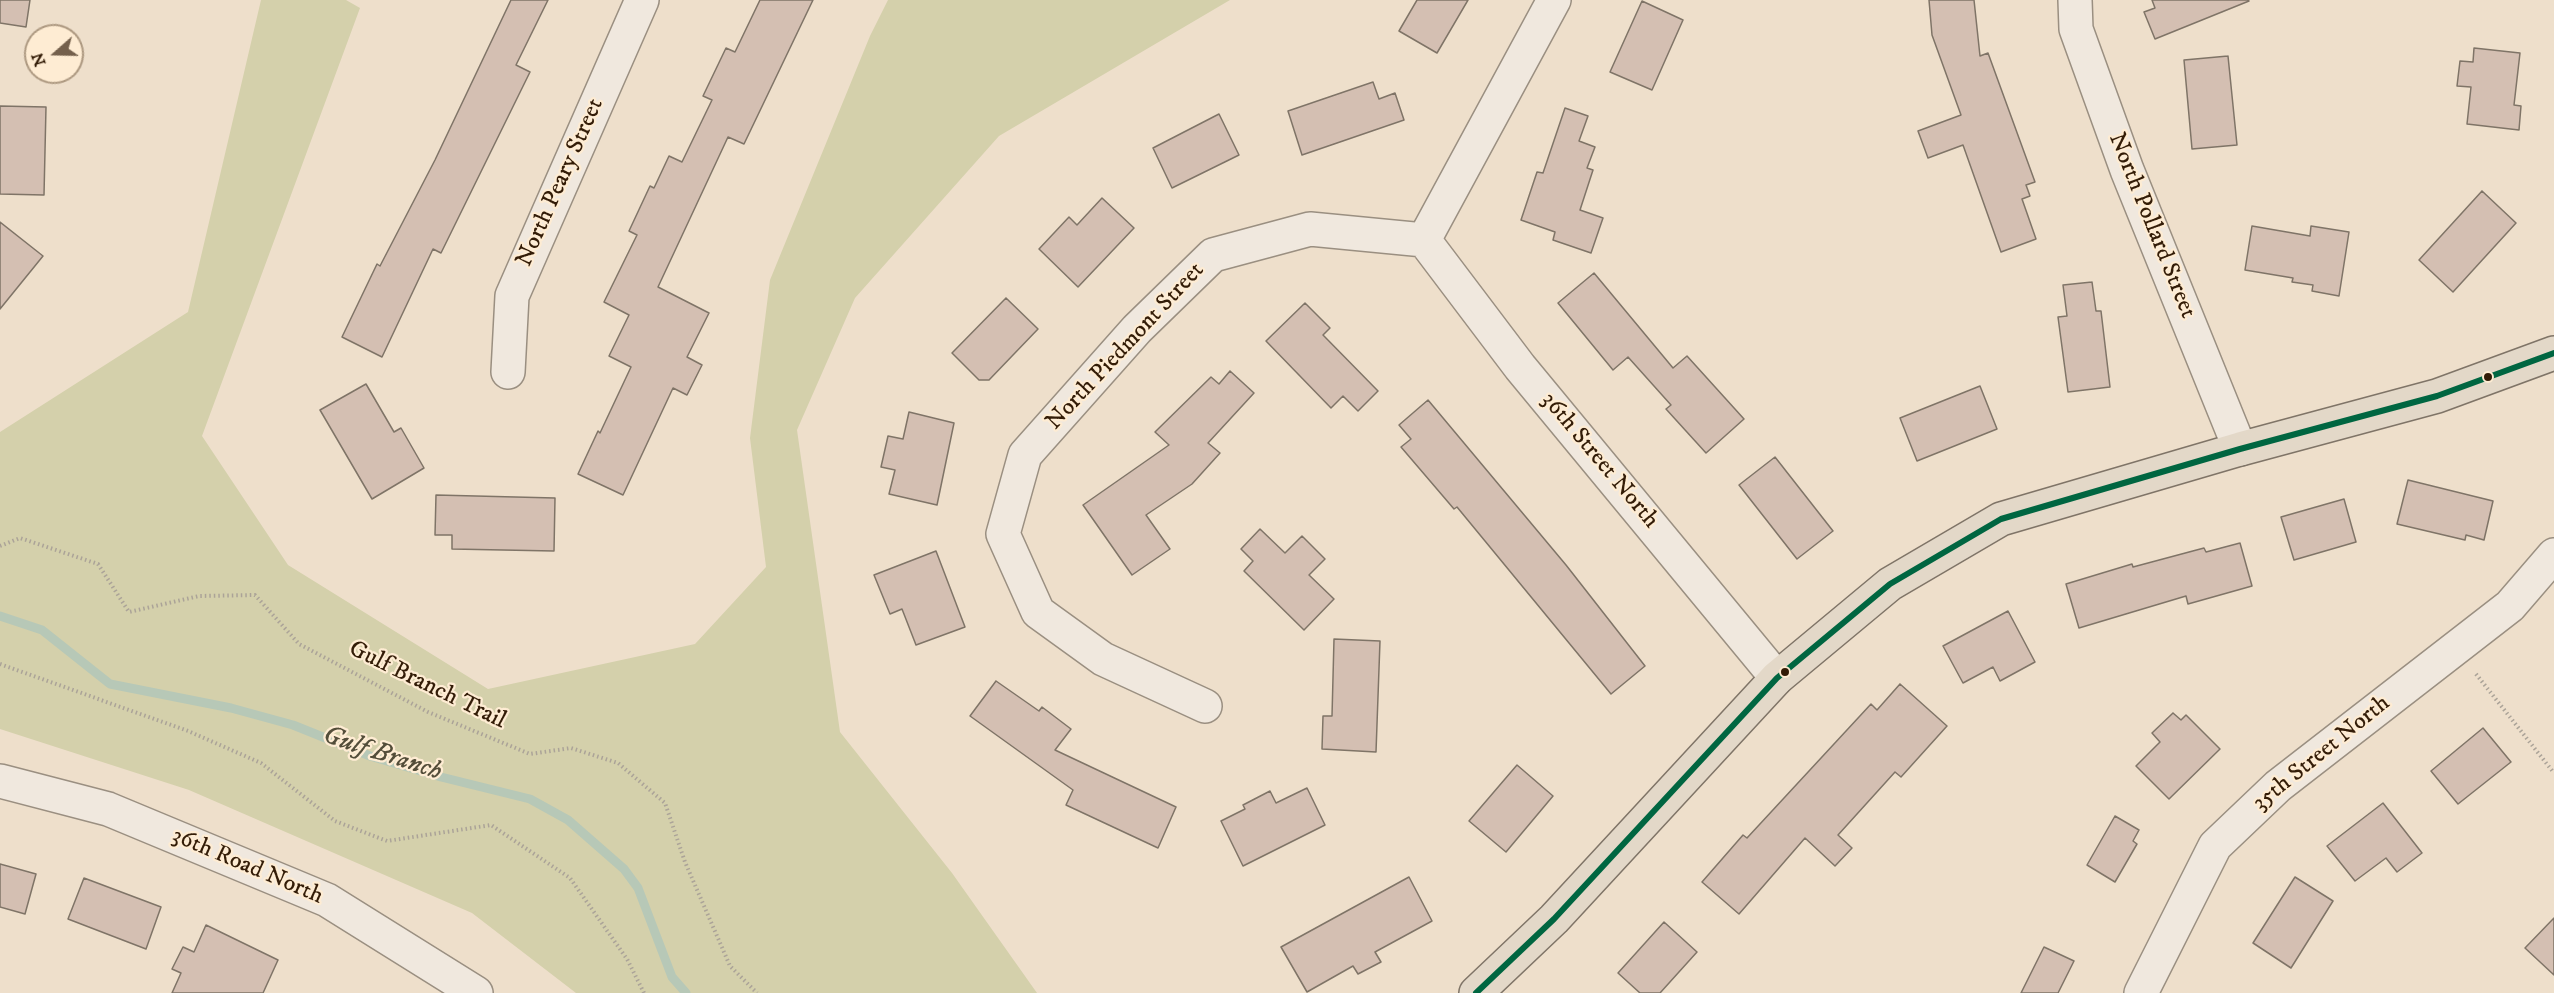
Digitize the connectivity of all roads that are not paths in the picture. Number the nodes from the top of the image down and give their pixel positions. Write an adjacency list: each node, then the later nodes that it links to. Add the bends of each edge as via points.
1 (642, 0): 6 (street, North Peary Street, via 512,296)
2 (1554, 0): 4 (street)
3 (2075, 0): 7 (street, North Pollard Street, via 2076,29 2127,170)
4 (1424, 240): 9 (street, 36th Street North, via 1520,367); 10 (street, North Piedmont Street, via 1310,229 1213,255 1137,329 1025,455 1003,534 1038,612 1104,660)
5 (2554, 354): 7 (main road, via 2437,396)
6 (508, 372)
7 (2240, 449): 9 (main road, via 2001,519 1890,584)
8 (2554, 555): 14 (street, 35th Street North, via 2510,606 2278,786 2215,846)
9 (1778, 678): 13 (main road, via 1554,920)
10 (1205, 706)
11 (0, 781): 12 (street, 36th Road North, via 108,809 327,900)
12 (476, 993)
13 (1476, 993)
14 (2141, 993)

